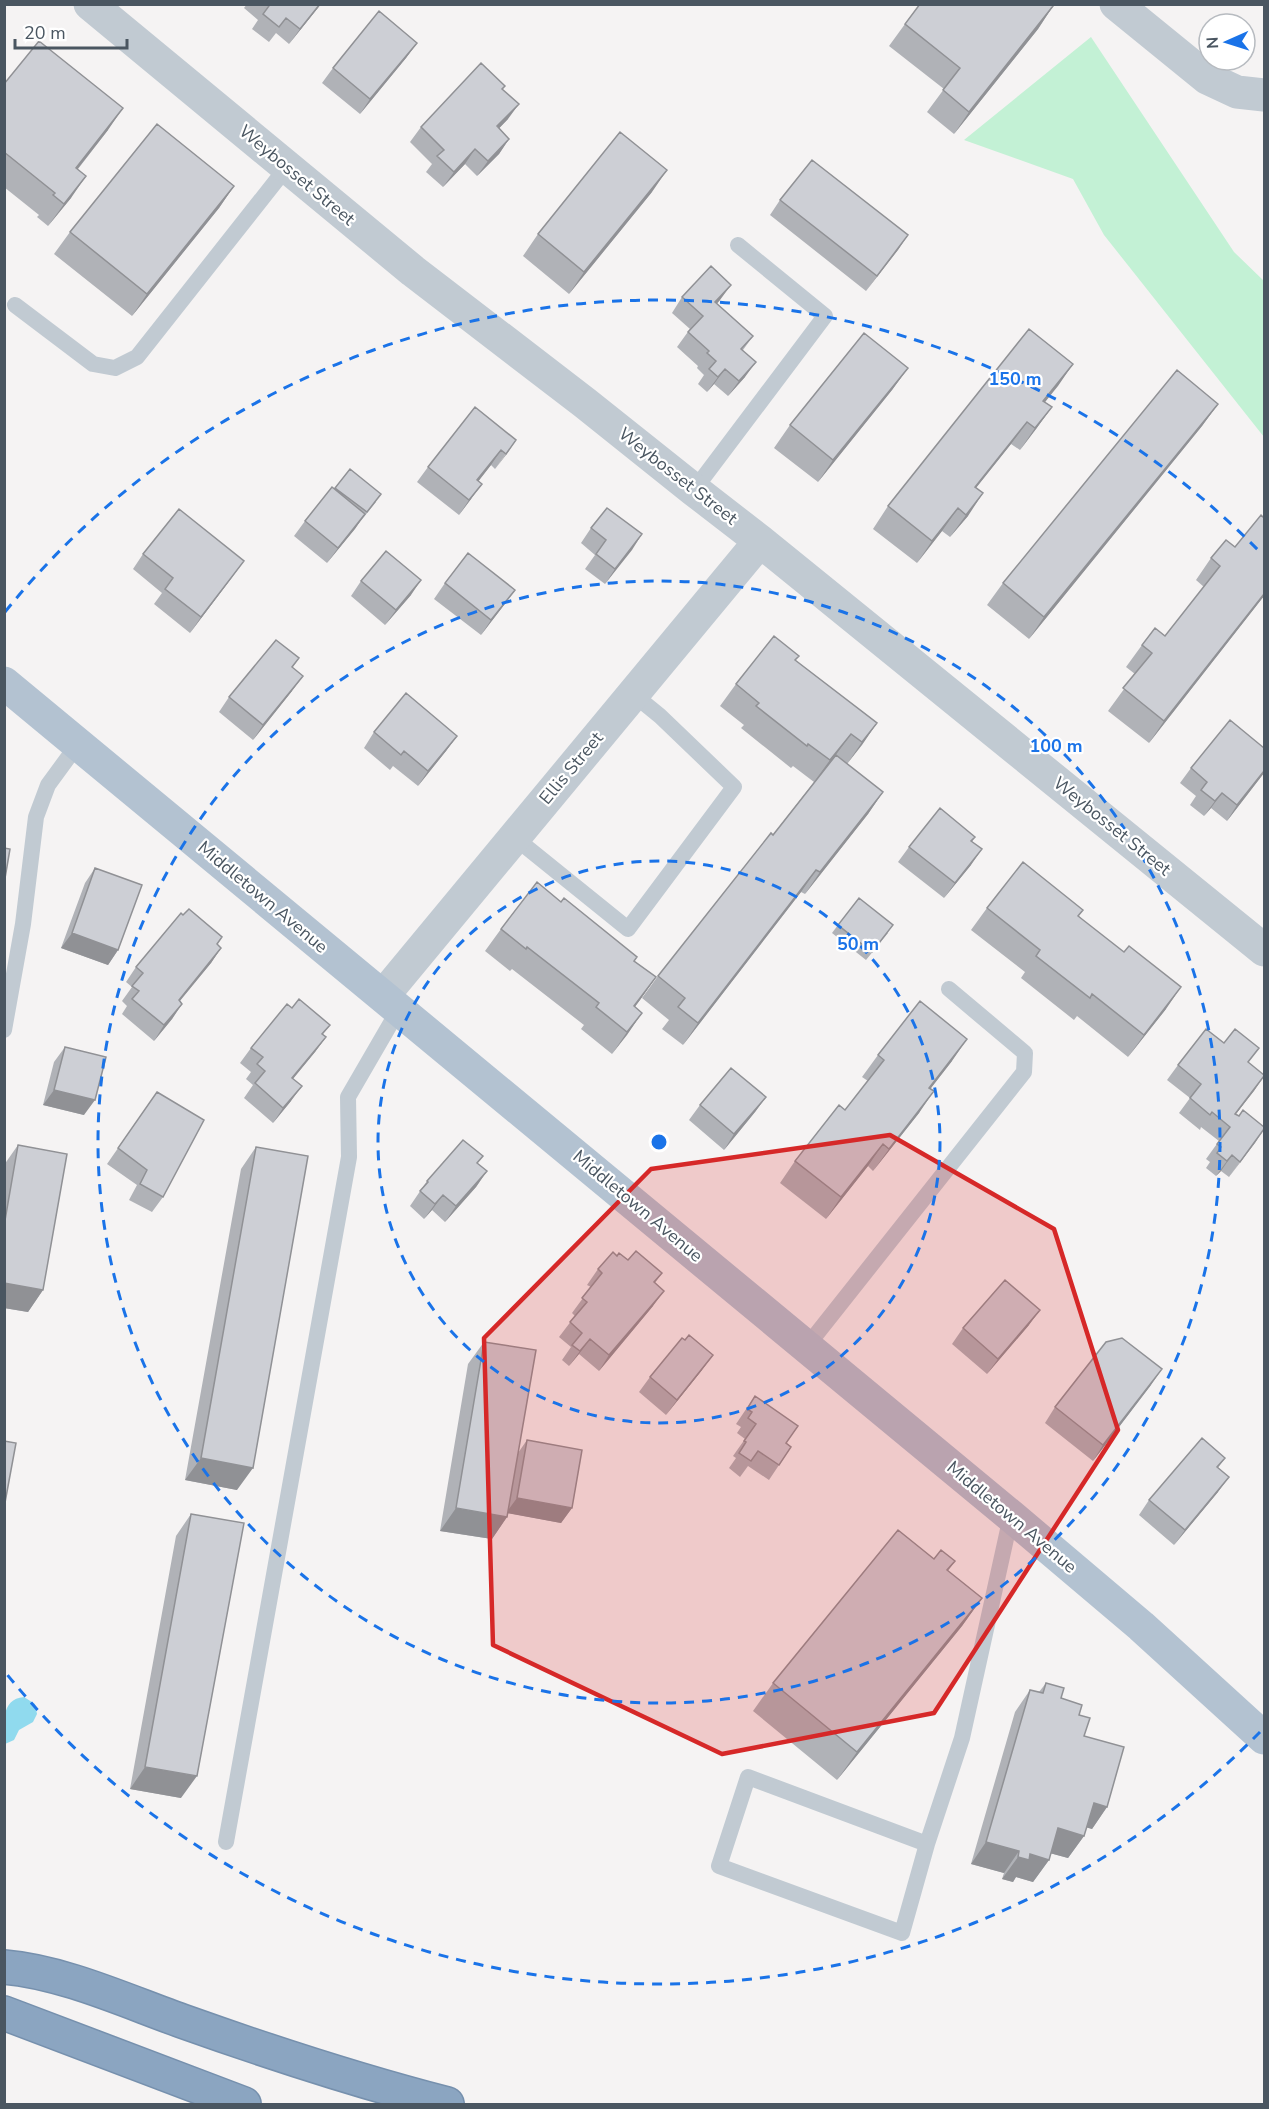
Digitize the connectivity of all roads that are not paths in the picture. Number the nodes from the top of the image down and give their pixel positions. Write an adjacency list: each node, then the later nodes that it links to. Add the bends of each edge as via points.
1 (90, 4): 4 (street, Weybosset Street)
2 (1116, 4): 3 (street, via 1207,78 1237,92)
3 (1264, 95)
4 (287, 167): 6 (lane, via 136,357 115,368 93,364); 7 (street, Weybosset Street, via 413,271)
5 (738, 245): 7 (lane, via 825,316)
6 (15, 305)
7 (694, 490): 8 (street, Weybosset Street)
8 (760, 541): 10 (street, Ellis Street); 13 (street, Weybosset Street)
9 (4, 683): 11 (main road, Middletown Avenue)
10 (633, 694): 12 (street, Ellis Street); 12 (lane, via 734,787 628,929)
11 (78, 744): 15 (main road, Middletown Avenue); 16 (lane, via 48,785 36,817 23,924)
12 (514, 837): 15 (street, Ellis Street)
13 (1264, 950)
14 (950, 989): 17 (lane, via 1025,1053 1024,1072)
15 (391, 1003): 17 (main road, Middletown Avenue); 20 (lane, via 348,1097 349,1157)
16 (4, 1030)
17 (807, 1346): 18 (main road, Middletown Avenue)
18 (1011, 1516): 19 (main road, Middletown Avenue, via 1142,1626); 21 (lane, via 962,1738)
19 (1264, 1738)
20 (226, 1842)
21 (927, 1844): 21 (lane, via 902,1933 719,1866 748,1778)
22 (4, 1967): 25 (highway, via 56,1977 337,2072)
23 (4, 2013): 24 (highway)
24 (244, 2104)
25 (447, 2104)

